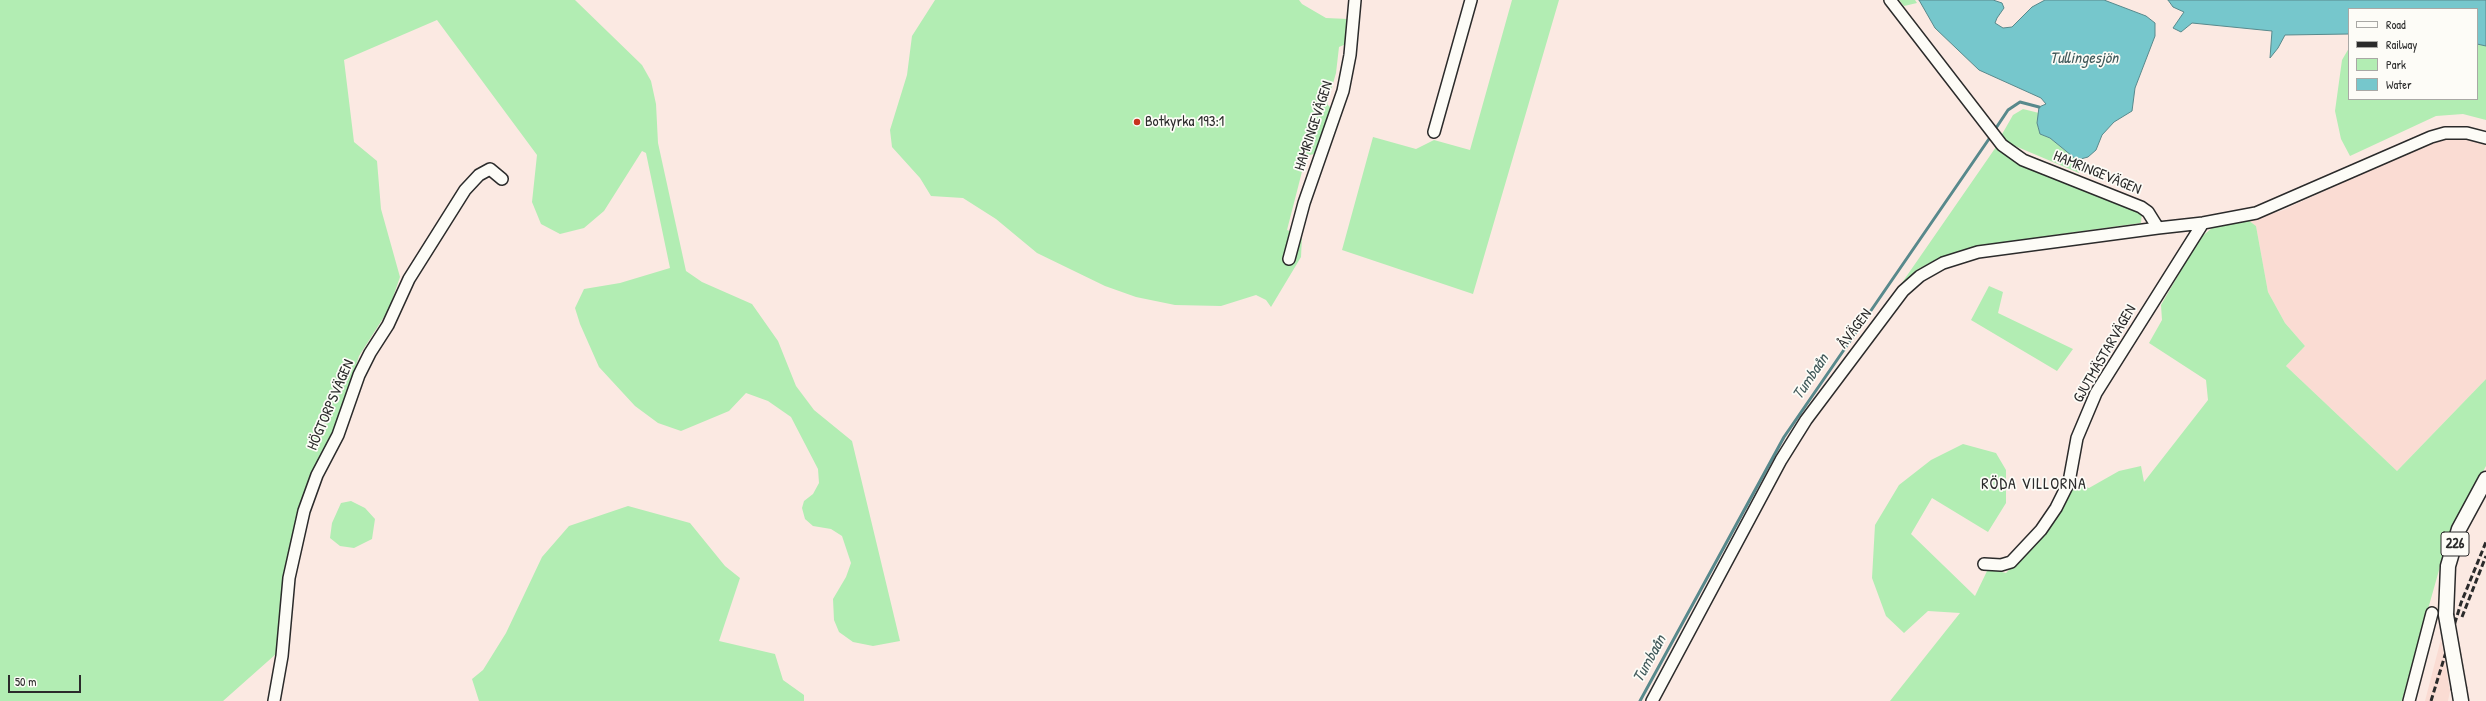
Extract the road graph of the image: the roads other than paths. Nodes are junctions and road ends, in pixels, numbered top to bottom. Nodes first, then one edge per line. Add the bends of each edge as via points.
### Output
1 (1355, 0) edge
2 (1471, 0) edge
3 (1890, 0) edge
4 (1434, 132) dead end
5 (2486, 138) edge
6 (502, 179) dead end
7 (2203, 223) junction
8 (2158, 228) junction
9 (1289, 259) dead end
10 (2486, 479) edge
11 (1984, 564) dead end
12 (2432, 613) dead end
13 (2460, 695) edge
14 (274, 701) edge
15 (1652, 701) edge
16 (2409, 701) edge

1 - 9 street, HAMRINGEVÄGEN via 1350,55 1343,91 1304,203
2 - 4 street
3 - 8 street, HAMRINGEVÄGEN via 2002,145 2023,160 2141,207 2148,212
5 - 7 street via 2467,133 2444,133 2256,213
6 - 14 street, HÖGTORPSVÄGEN via 490,169 479,175 465,190 409,279 399,303 359,375 338,435 317,475 304,511 289,578 282,656
7 - 8 street
7 - 11 street, GJUTMÄSTARVÄGEN via 2096,393 2077,438 2069,482 2056,508 2041,530 2011,562 2001,565
8 - 15 street, ÅVÄGEN via 1978,252 1943,263 1920,276 1903,291 1806,420 1781,460
10 - 13 main road, 226, bridge via 2457,536 2448,566 2446,615
12 - 16 street

